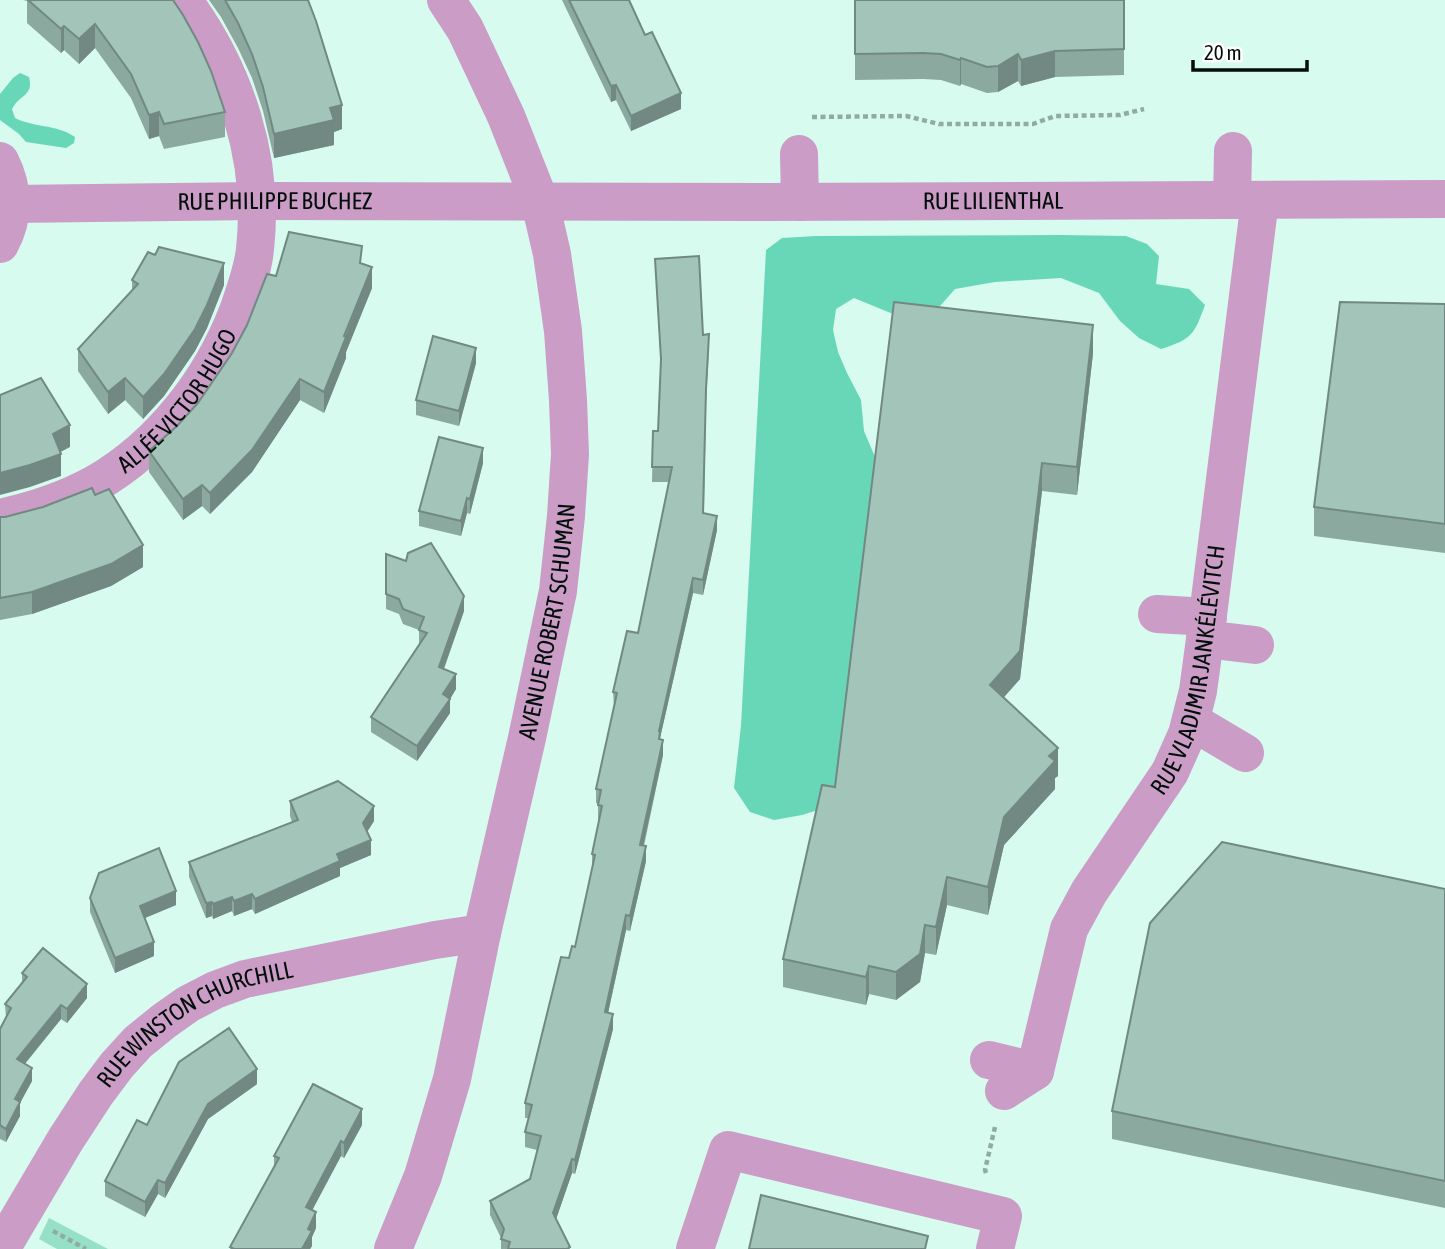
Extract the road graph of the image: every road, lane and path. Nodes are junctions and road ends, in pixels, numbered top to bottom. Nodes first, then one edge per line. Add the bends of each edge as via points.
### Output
1 (183, 0) edge
2 (446, 0) edge
3 (1144, 110) dead end
4 (801, 136) joint
5 (1233, 151) dead end
6 (0, 161) edge
7 (1445, 199) edge
8 (1246, 200) junction
9 (257, 201) junction
10 (541, 202) junction
11 (800, 202) junction
12 (11, 204) junction
13 (0, 244) edge
14 (0, 519) edge
15 (1157, 614) dead end
16 (1206, 628) junction
17 (1255, 645) dead end
18 (1191, 721) junction
19 (1245, 753) dead end
20 (482, 933) junction
21 (996, 1076) joint
22 (999, 1232) edge
23 (1, 1249) edge
24 (393, 1249) edge
25 (695, 1249) edge

1 - 9 street, ALLÉE VICTOR HUGO via 210,41 234,92 252,157
2 - 10 street, AVENUE ROBERT SCHUMAN via 466,29
3 - 4 path via 1055,116 1033,124 939,124 906,116
4 - 11 street
5 - 8 street, RUE VLADIMIR JANKÉLÉVITCH
6 - 12 street via 9,181
7 - 8 street, RUE LILIENTHAL
8 - 11 street, RUE LILIENTHAL
8 - 16 street, RUE VLADIMIR JANKÉLÉVITCH
9 - 10 street, RUE PHILIPPE BUCHEZ
9 - 12 street, RUE PHILIPPE BUCHEZ
9 - 14 street, ALLÉE VICTOR HUGO via 256,248 244,294 218,354 181,408 152,440 94,484
10 - 11 street, RUE LILIENTHAL
10 - 20 street, AVENUE ROBERT SCHUMAN via 563,331 570,454 566,516 558,591
12 - 13 street via 10,222
15 - 16 street
16 - 17 street
16 - 18 street, RUE VLADIMIR JANKÉLÉVITCH
18 - 19 street
18 - 21 street, RUE VLADIMIR JANKÉLÉVITCH via 1170,772 1069,929 1035,1071
20 - 23 street, RUE WINSTON CHURCHILL via 245,979 188,1004 138,1042 117,1065 66,1139
20 - 24 street, AVENUE ROBERT SCHUMAN via 448,1092 423,1176
21 - 22 path via 985,1170
22 - 25 street via 727,1150

